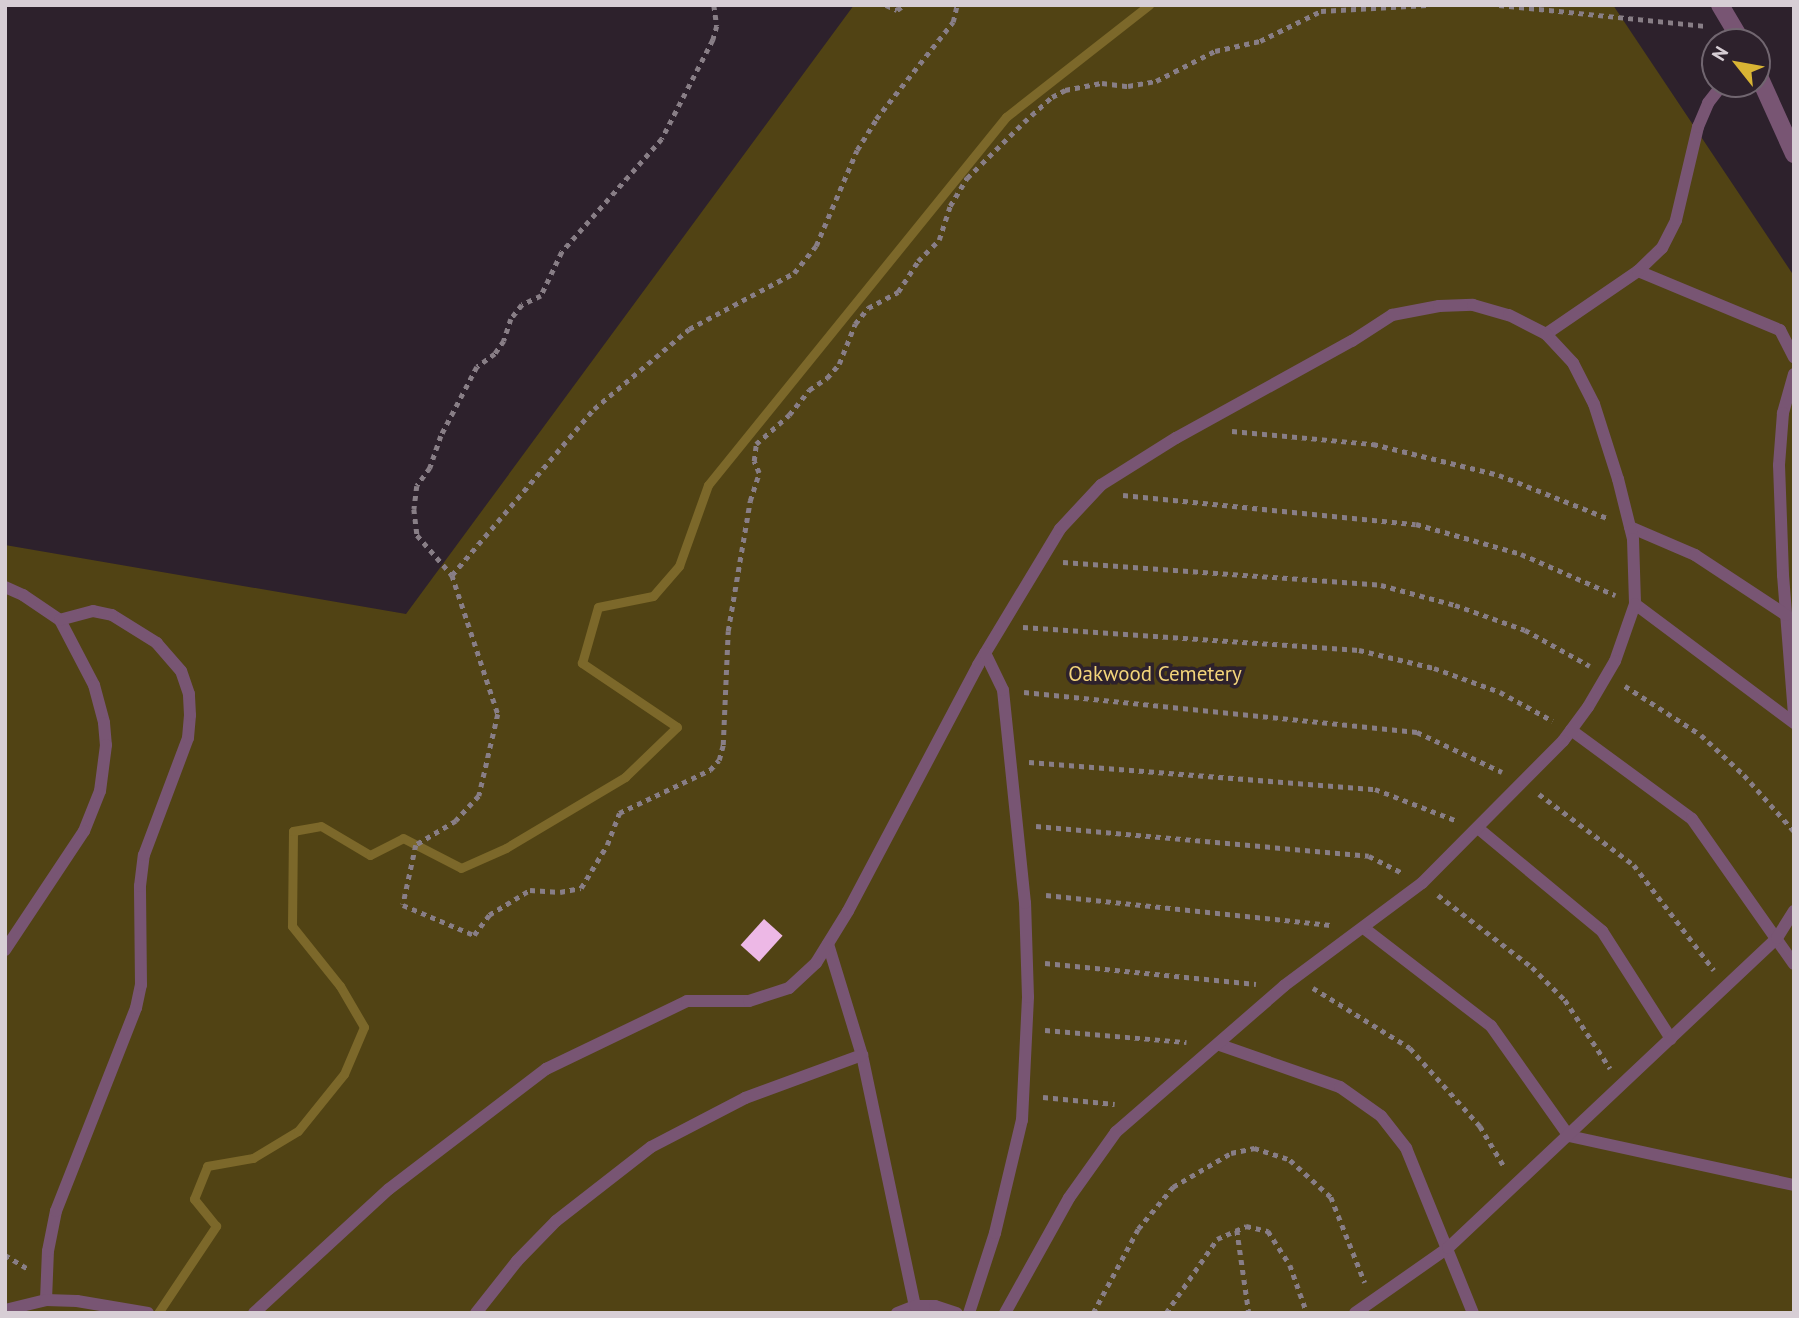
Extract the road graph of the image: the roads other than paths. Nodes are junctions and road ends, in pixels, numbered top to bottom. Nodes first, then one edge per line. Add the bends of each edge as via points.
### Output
1 (1720, 5) edge
2 (1734, 28) edge
3 (1711, 98) edge
4 (1769, 98) edge
5 (1794, 154) edge
6 (1638, 271) junction
7 (1546, 334) junction
8 (1794, 358) edge
9 (1794, 374) edge
10 (1630, 527) junction
11 (5, 587) edge
12 (1635, 604) junction
13 (1786, 615) junction
14 (60, 620) junction
15 (985, 653) junction
16 (1794, 716) edge
17 (1794, 723) edge
18 (1571, 730) junction
19 (1479, 829) junction
20 (1794, 911) edge
21 (1365, 929) junction
22 (1777, 938) junction
23 (828, 944) junction
24 (5, 950) edge
25 (1794, 964) edge
26 (1671, 1039) junction
27 (1220, 1045) junction
28 (862, 1055) junction
29 (1569, 1136) junction
30 (1794, 1185) edge
31 (1448, 1248) junction
32 (46, 1300) junction
33 (915, 1306) junction
34 (5, 1310) edge
35 (148, 1313) edge
36 (254, 1313) edge
37 (476, 1313) edge
38 (897, 1313) edge
39 (957, 1313) edge
40 (969, 1313) edge
41 (1005, 1313) edge
42 (1355, 1313) edge
43 (1473, 1313) edge

1 - 2 street
3 - 6 lane via 1698,127 1676,220 1662,248
4 - 5 street
6 - 7 lane
6 - 8 lane via 1780,330
7 - 10 lane via 1573,363 1594,404
7 - 15 lane via 1509,315 1473,305 1392,315 1195,427 1094,492 1060,529
9 - 13 lane via 1783,413 1779,465
10 - 12 lane
10 - 13 lane via 1695,555
11 - 14 lane
12 - 17 lane
12 - 18 lane via 1615,661
13 - 16 lane
14 - 24 lane via 82,658 100,704 105,734 100,791 84,831
14 - 32 lane via 93,611 112,615 157,643 181,671 190,715 188,738 144,855 141,985 136,1008 56,1211
15 - 23 lane
15 - 40 lane via 1003,690 1011,760 1024,892 1027,1028 1023,1120
18 - 19 lane
18 - 22 lane via 1692,818
19 - 21 lane
19 - 26 lane via 1602,931
20 - 22 lane
21 - 27 lane via 1284,986
21 - 29 lane via 1491,1026
22 - 25 lane
22 - 26 lane
23 - 28 lane
23 - 36 lane via 789,988 749,1001 687,1000 546,1069 389,1189
26 - 29 lane
27 - 31 lane via 1340,1087 1381,1116 1406,1148
27 - 41 lane via 1116,1132 1069,1198
28 - 33 lane
28 - 37 lane via 745,1098 651,1147 556,1221
29 - 30 lane
29 - 31 lane
31 - 42 lane
31 - 43 lane
32 - 34 lane
32 - 35 lane
33 - 38 lane
33 - 39 lane

